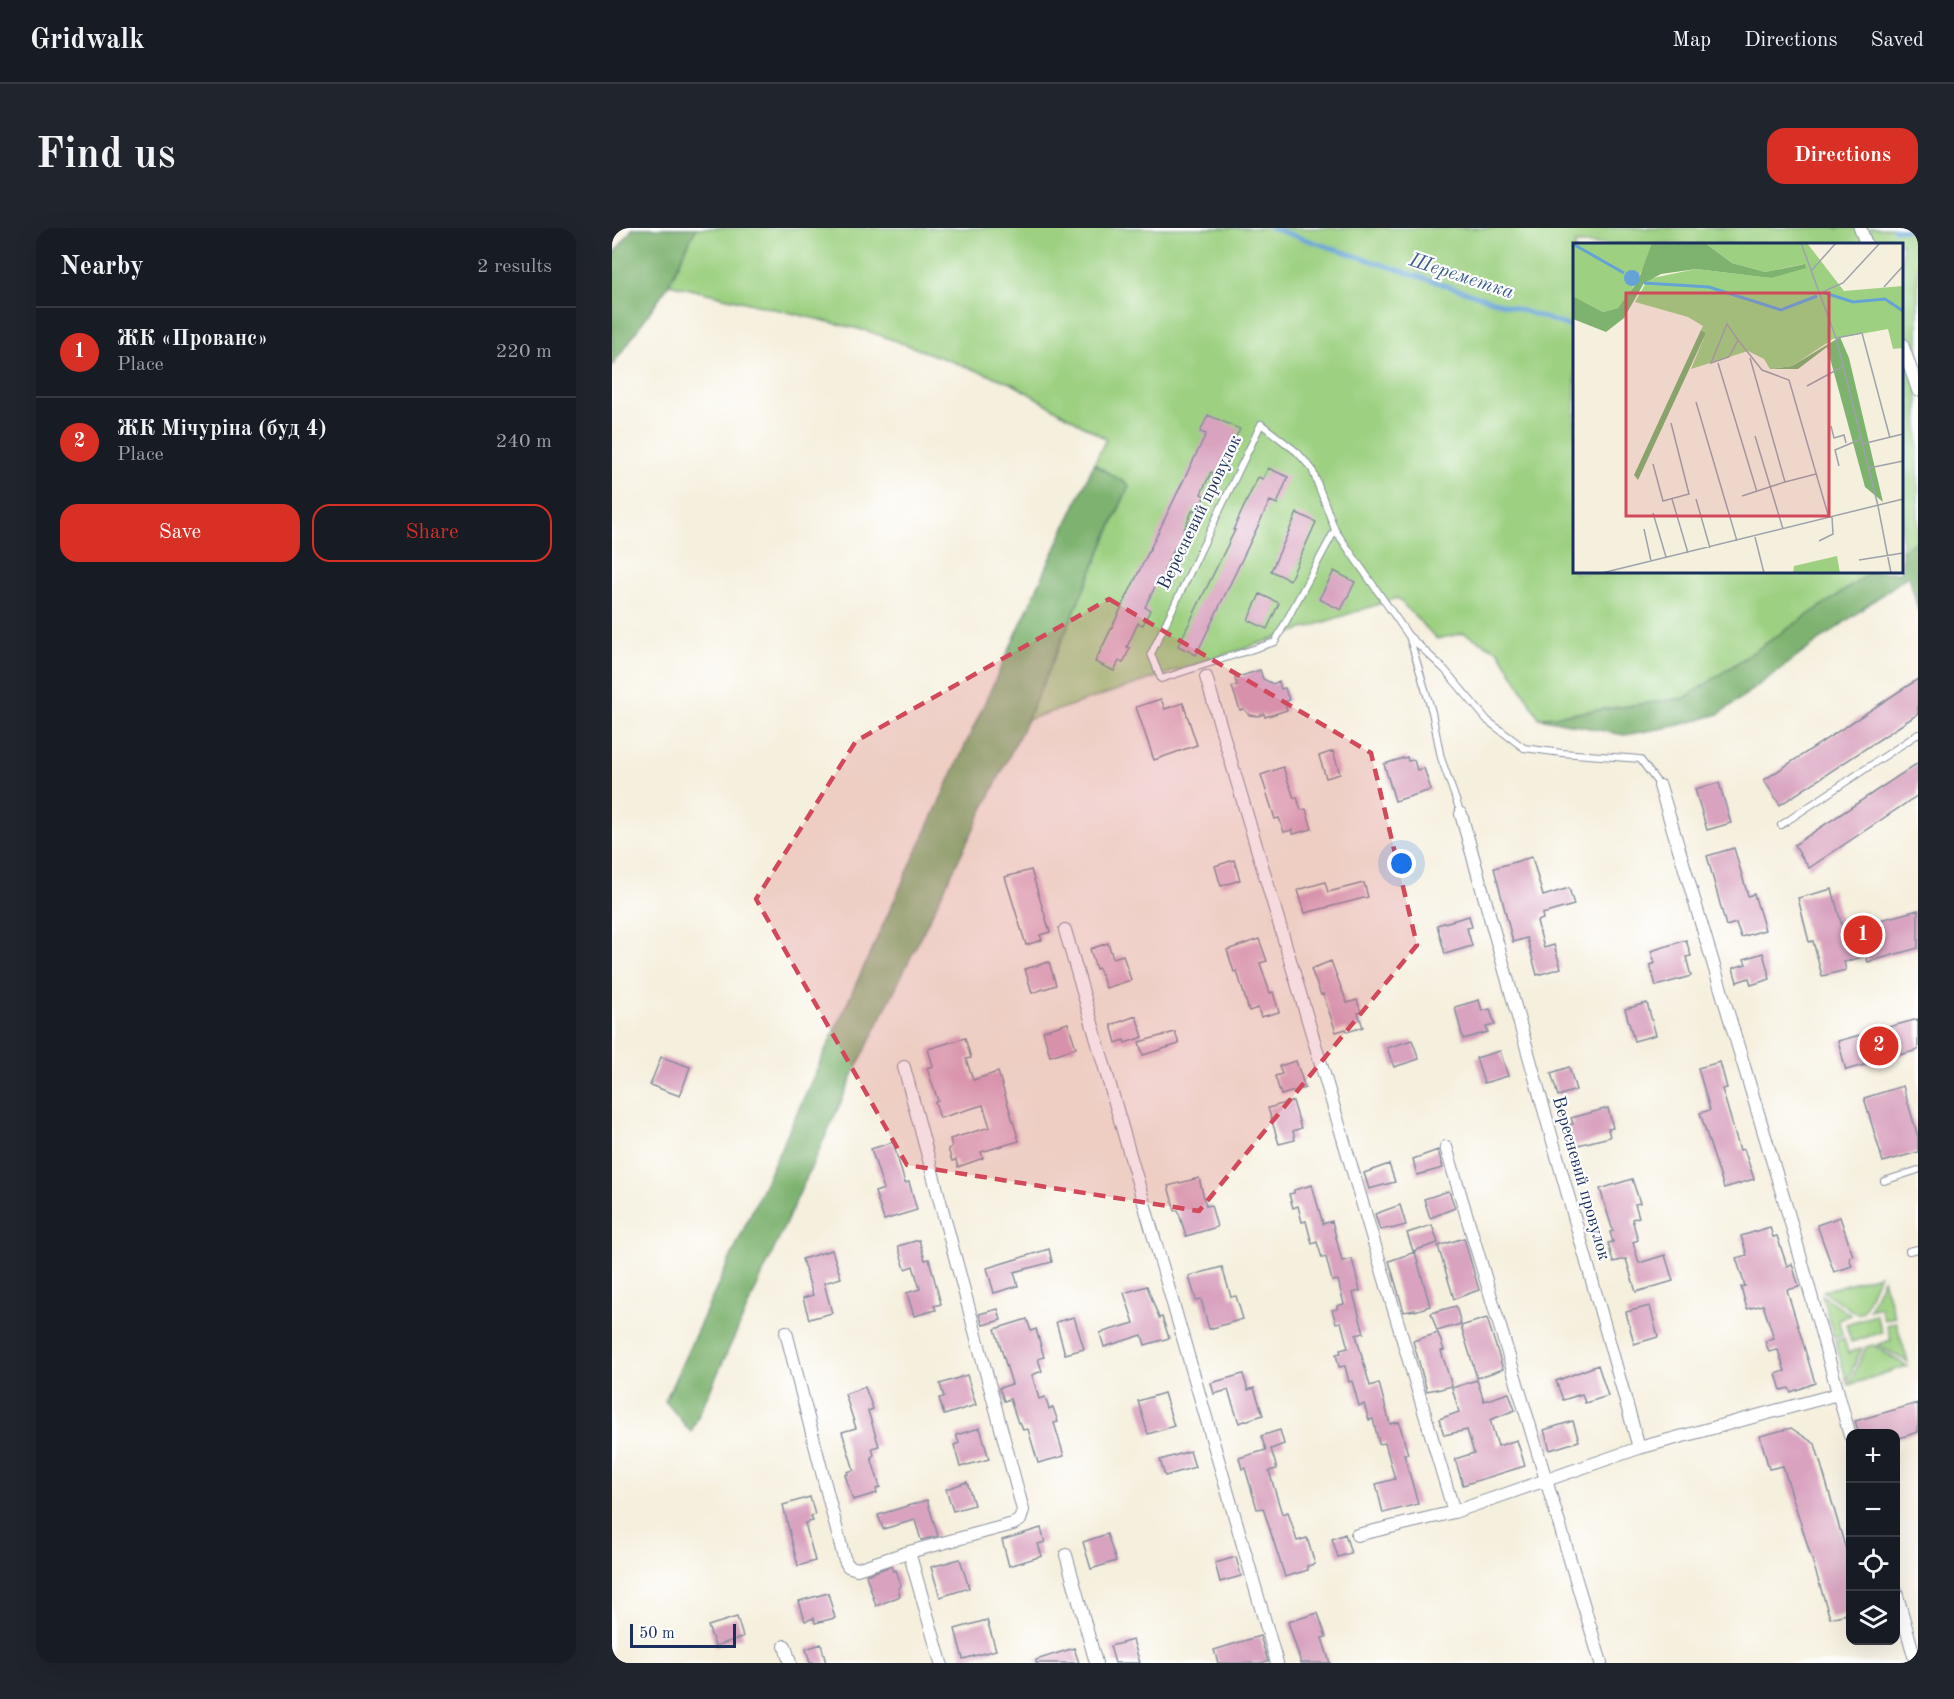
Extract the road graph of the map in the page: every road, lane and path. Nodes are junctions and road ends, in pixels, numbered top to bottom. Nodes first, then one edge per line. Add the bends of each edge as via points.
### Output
1 (1861, 228) edge
2 (1866, 243) edge
3 (1903, 347) edge
4 (1918, 390) edge
5 (1335, 530) junction
6 (1408, 635) junction
7 (1206, 677) dead end
8 (1918, 734) edge
9 (1660, 786) joint
10 (1461, 814) joint
11 (1781, 825) dead end
12 (1065, 930) dead end
13 (904, 1067) dead end
14 (1446, 1147) dead end
15 (1918, 1170) edge
16 (1884, 1181) dead end
17 (1918, 1249) edge
18 (1909, 1251) dead end
19 (786, 1332) dead end
20 (1839, 1394) junction
21 (1849, 1429) edge
22 (1639, 1448) junction
23 (1545, 1479) junction
24 (1454, 1512) junction
25 (1357, 1535) dead end
26 (909, 1552) junction
27 (1066, 1555) dead end
28 (1900, 1606) edge
29 (785, 1646) dead end
30 (790, 1663) edge
31 (941, 1663) edge
32 (1096, 1663) edge
33 (1277, 1663) edge
34 (1601, 1663) edge
35 (1916, 1663) edge

1 - 2 street
3 - 4 street
5 - 5 lane, Вересневий провулок via 1312,469 1298,452 1261,424 1151,654 1161,679 1275,642
5 - 6 lane
6 - 9 lane via 1445,670 1488,722 1524,748 1640,759
6 - 10 lane, Вересневий провулок via 1432,712 1441,758
7 - 24 street
8 - 11 lane
9 - 20 street
10 - 22 street, Вересневий провулок
12 - 33 street
13 - 26 street via 1023,1510 1020,1520 1013,1524
14 - 23 street
15 - 16 lane
17 - 18 lane
19 - 26 street via 848,1566 857,1569
20 - 21 street
20 - 22 street
22 - 23 street
23 - 24 street
23 - 34 street
24 - 25 street
26 - 31 street
27 - 32 street
28 - 35 street
29 - 30 street

